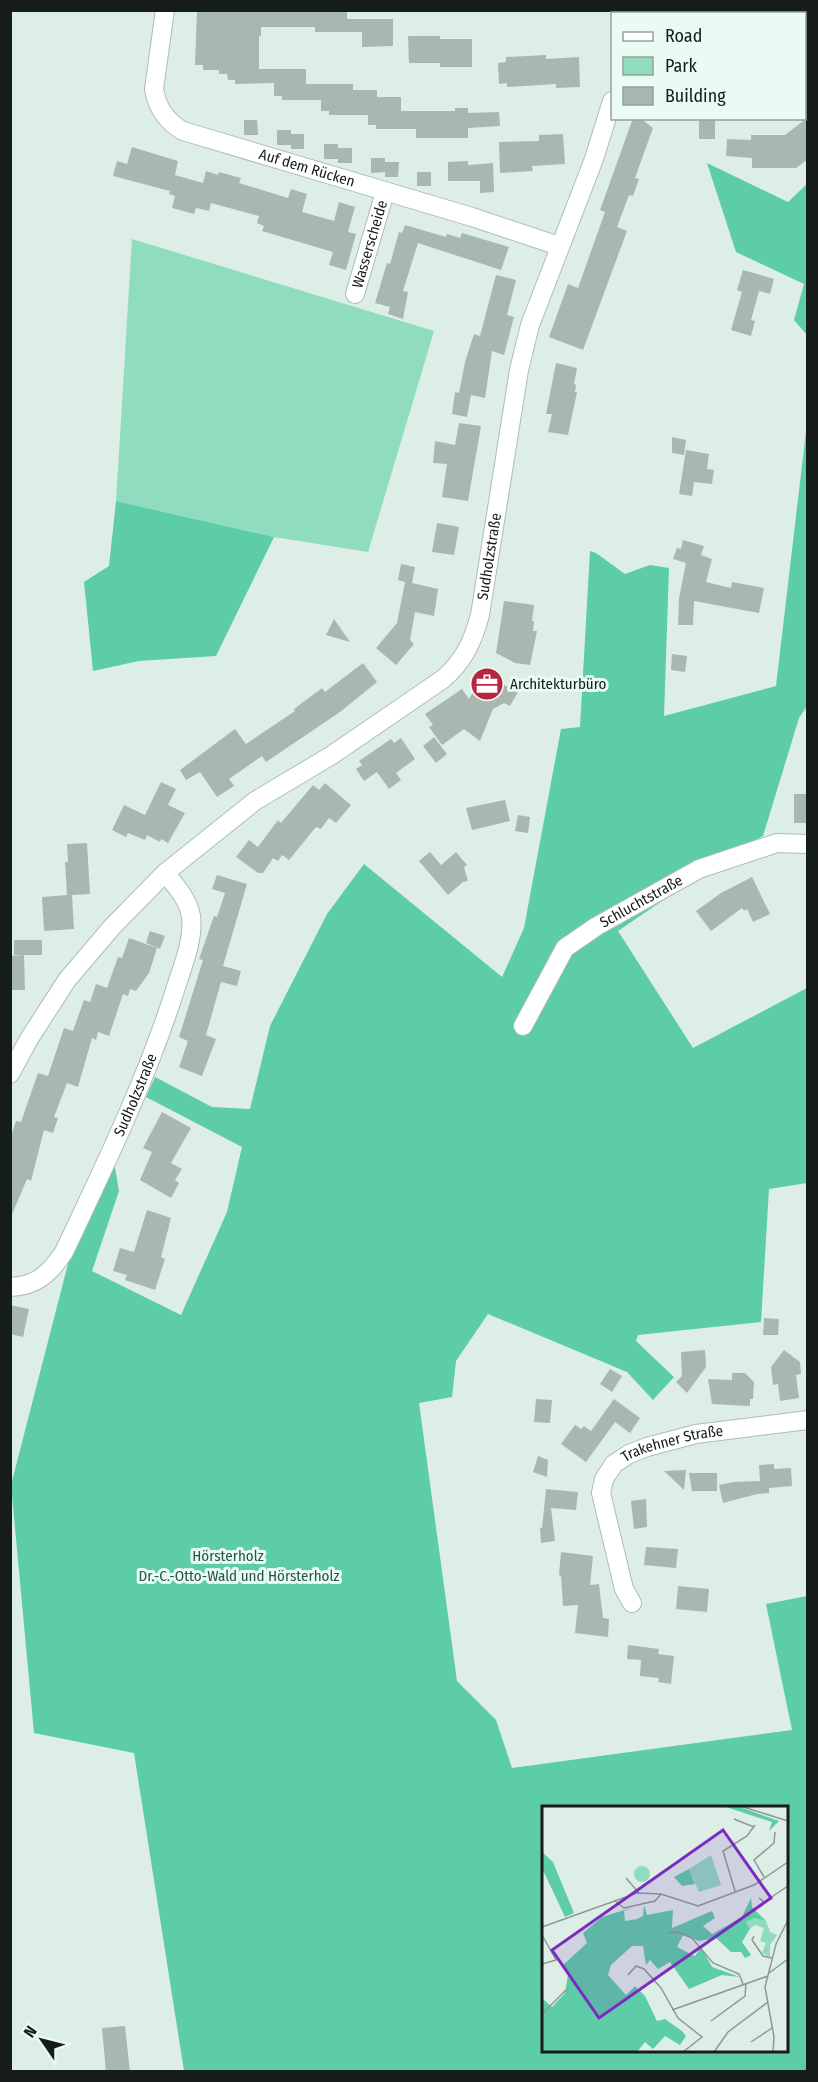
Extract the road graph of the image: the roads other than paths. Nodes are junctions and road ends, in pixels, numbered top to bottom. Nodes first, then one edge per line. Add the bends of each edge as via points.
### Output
1 (165, 10) edge
2 (611, 104) edge
3 (385, 192) junction
4 (559, 246) junction
5 (355, 294) dead end
6 (807, 844) edge
7 (165, 873) junction
8 (523, 1026) dead end
9 (10, 1074) edge
10 (10, 1287) edge
11 (807, 1420) edge
12 (632, 1603) dead end

1 - 3 street, Auf dem Rücken via 154,89 158,106 172,124 183,131
2 - 4 street, Sudholzstraße
3 - 4 street, Auf dem Rücken
3 - 5 street, Wasserscheide
4 - 7 street, Sudholzstraße via 530,325 519,369 480,615 466,654 443,679 332,755 255,801
6 - 8 street, Schluchtstraße via 777,843 699,869 597,926 565,948
7 - 9 street, Sudholzstraße via 67,980
7 - 10 street, Sudholzstraße via 191,916 190,936 157,1043 126,1121 64,1252 40,1280
11 - 12 street, Trakehner Straße via 681,1437 628,1454 614,1464 601,1493 624,1589

